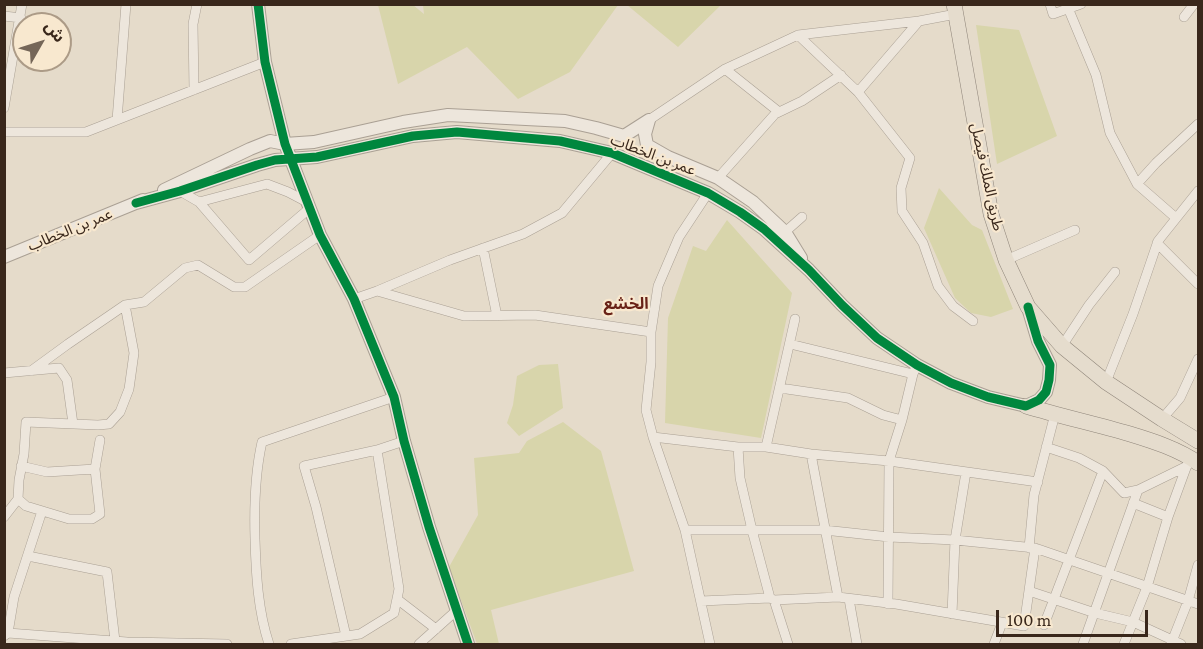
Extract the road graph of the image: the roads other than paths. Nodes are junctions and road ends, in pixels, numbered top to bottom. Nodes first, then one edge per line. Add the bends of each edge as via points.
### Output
1 (126, 4) edge
2 (197, 4) edge
3 (258, 4) edge
4 (1050, 4) edge
5 (1081, 4) edge
6 (1194, 4) edge
7 (1068, 8) junction
8 (955, 9) edge
9 (1184, 17) dead end
10 (919, 21) junction
11 (798, 35) junction
12 (264, 62) junction
13 (12, 66) edge
14 (725, 69) junction
15 (841, 75) junction
16 (194, 90) junction
17 (858, 92) junction
18 (4, 108) edge
19 (779, 112) junction
20 (117, 120) junction
21 (649, 120) junction
22 (1198, 124) edge
23 (4, 132) edge
24 (1195, 135) edge
25 (285, 144) junction
26 (612, 153) junction
27 (291, 160) junction
28 (718, 178) junction
29 (1137, 184) junction
30 (180, 191) junction
31 (1198, 191) edge
32 (708, 193) junction
33 (199, 202) junction
34 (136, 203) junction
35 (1194, 203) edge
36 (308, 205) junction
37 (802, 217) dead end
38 (1176, 218) junction
39 (1075, 230) dead end
40 (785, 232) junction
41 (320, 235) junction
42 (1157, 243) junction
43 (483, 248) junction
44 (4, 257) edge
45 (1006, 260) junction
46 (809, 270) junction
47 (1114, 272) dead end
48 (1198, 284) edge
49 (377, 291) junction
50 (354, 299) junction
51 (125, 305) junction
52 (1028, 307) junction
53 (497, 316) junction
54 (795, 319) dead end
55 (973, 321) dead end
56 (651, 332) junction
57 (790, 344) junction
58 (1062, 346) junction
59 (1198, 359) edge
60 (915, 369) junction
61 (31, 371) junction
62 (4, 373) edge
63 (1106, 382) junction
64 (780, 388) junction
65 (394, 397) junction
66 (1026, 406) junction
67 (1055, 414) junction
68 (1162, 419) junction
69 (902, 420) junction
70 (73, 424) junction
71 (653, 437) junction
72 (1197, 437) edge
73 (100, 440) dead end
74 (404, 441) junction
75 (738, 447) junction
76 (766, 447) junction
77 (1046, 447) junction
78 (377, 450) junction
79 (811, 454) junction
80 (889, 461) junction
81 (1192, 462) edge
82 (21, 466) junction
83 (95, 469) junction
84 (1103, 471) junction
85 (966, 472) junction
86 (1038, 482) junction
87 (1138, 490) junction
88 (18, 499) junction
89 (1133, 503) junction
90 (42, 510) junction
91 (4, 517) edge
92 (1168, 517) junction
93 (685, 530) junction
94 (752, 530) junction
95 (824, 530) junction
96 (889, 537) junction
97 (955, 540) junction
98 (1032, 548) junction
99 (28, 556) junction
100 (1069, 560) junction
101 (1198, 565) edge
102 (1108, 574) junction
103 (1148, 587) junction
104 (1029, 591) junction
105 (838, 597) junction
106 (397, 599) junction
107 (772, 599) junction
108 (849, 599) junction
109 (1054, 599) junction
110 (701, 601) junction
111 (1188, 601) junction
112 (888, 604) junction
113 (1198, 604) edge
114 (457, 610) junction
115 (1095, 613) junction
116 (952, 614) junction
117 (1002, 622) junction
118 (1133, 622) junction
119 (1044, 625) dead end
120 (436, 629) junction
121 (6, 634) edge
122 (341, 639) edge
123 (115, 641) junction
124 (126, 643) edge
125 (708, 643) edge
126 (1175, 643) edge
127 (161, 644) edge
128 (215, 644) edge
129 (227, 645) edge
130 (269, 645) edge
131 (291, 645) edge
132 (419, 645) edge
133 (468, 645) edge
134 (788, 645) edge
135 (857, 645) edge
136 (994, 645) edge
137 (1083, 645) edge
138 (1124, 645) edge

1 - 20 street
2 - 16 street via 193,24
3 - 12 street
4 - 7 street via 1053,14
5 - 7 street
6 - 9 street
7 - 29 street via 1095,75 1110,133
8 - 10 street
8 - 45 main road, طريق الملك فيصل via 992,214
10 - 11 street
10 - 17 street
11 - 14 street
11 - 15 street
12 - 16 street
12 - 25 street
13 - 18 street
14 - 19 street
14 - 21 street
15 - 17 street
15 - 19 street
16 - 20 street
17 - 55 street via 910,158 901,188 902,211 923,243 938,286 953,306
19 - 28 street
20 - 23 street via 86,132
21 - 25 street, عمر بن الخطاب via 624,136 565,121 448,115 314,142
21 - 28 street, عمر بن الخطاب via 647,145
22 - 24 street
24 - 29 street via 1156,163
25 - 27 street
25 - 34 street, عمر بن الخطاب via 270,141
26 - 27 street, عمر بن الخطاب via 560,141 457,132 413,136
26 - 32 street, عمر بن الخطاب
26 - 43 street via 562,213 523,234
27 - 30 street, عمر بن الخطاب via 257,165
27 - 36 street
28 - 40 street, عمر بن الخطاب via 753,202
29 - 38 street
30 - 33 street
30 - 34 street, عمر بن الخطاب
31 - 35 street
32 - 46 street, عمر بن الخطاب via 764,229
32 - 56 street via 679,237 658,286
33 - 36 street via 267,184
33 - 36 street via 249,260
34 - 44 street, عمر بن الخطاب
35 - 38 street
36 - 41 street
37 - 40 street
38 - 42 street
39 - 45 street
40 - 46 street, عمر بن الخطاب
41 - 50 street
41 - 51 street via 245,286 234,287 198,266 184,267 144,302
42 - 48 street
42 - 63 street
43 - 49 street
43 - 53 street
45 - 52 main road, طريق الملك فيصل
46 - 60 street, عمر بن الخطاب via 842,305
47 - 58 street
49 - 50 street
49 - 53 street via 464,316
50 - 65 street
51 - 61 street
51 - 70 street via 134,353 129,389 120,412 109,424
52 - 58 main road, طريق الملك فيصل
52 - 66 street via 1050,365 1046,392
53 - 56 street via 535,315
54 - 57 street
56 - 71 street via 646,410
57 - 60 street
57 - 64 street
58 - 63 main road, طريق الملك فيصل
59 - 68 street via 1180,398
60 - 66 street, عمر بن الخطاب via 988,397
60 - 69 street
61 - 62 street
61 - 70 street via 59,368 67,380
63 - 68 main road, طريق الملك فيصل
64 - 69 street via 848,398
64 - 76 street
65 - 74 street
65 - 130 street via 262,442 255,512 256,574
66 - 67 main road
67 - 77 street
67 - 81 main road via 1154,441
68 - 72 main road, طريق الملك فيصل
69 - 80 street
70 - 82 street via 26,422
71 - 75 street
71 - 93 street
73 - 83 street
74 - 78 street
74 - 114 street
75 - 76 street
75 - 94 street via 740,478
76 - 79 street
77 - 84 street
77 - 86 street
78 - 106 street via 399,590
78 - 122 street via 304,466 316,507
79 - 80 street
79 - 95 street
80 - 85 street
80 - 96 street
81 - 87 street
81 - 92 street
82 - 83 street via 47,472
82 - 88 street
83 - 90 street via 100,513 92,519 69,519
84 - 87 street via 1124,493
84 - 100 street
85 - 86 street
85 - 97 street
86 - 98 street
87 - 89 street
88 - 90 street
88 - 91 street
89 - 92 street
89 - 102 street
90 - 99 street
92 - 103 street
93 - 94 street
93 - 110 street
94 - 95 street
94 - 107 street
95 - 96 street
95 - 105 street
96 - 97 street
96 - 112 street
97 - 98 street
97 - 116 street
98 - 100 street
98 - 104 street
99 - 121 street
99 - 123 street via 107,572
100 - 102 street
100 - 109 street
101 - 111 street
102 - 103 street
102 - 115 street
103 - 111 street
103 - 118 street
104 - 109 street
104 - 117 street via 1024,626
105 - 107 street
105 - 108 street
106 - 120 street
106 - 122 street via 394,613 360,634
107 - 110 street
107 - 134 street
108 - 112 street
108 - 135 street
109 - 115 street
109 - 119 street
110 - 125 street
111 - 113 street
111 - 126 street
112 - 116 street
114 - 120 street
114 - 133 street
115 - 118 street
115 - 137 street
116 - 117 street
117 - 136 street
118 - 126 street
118 - 138 street
120 - 132 street
121 - 123 street
122 - 131 street
123 - 124 street
124 - 127 street
127 - 128 street
128 - 129 street

